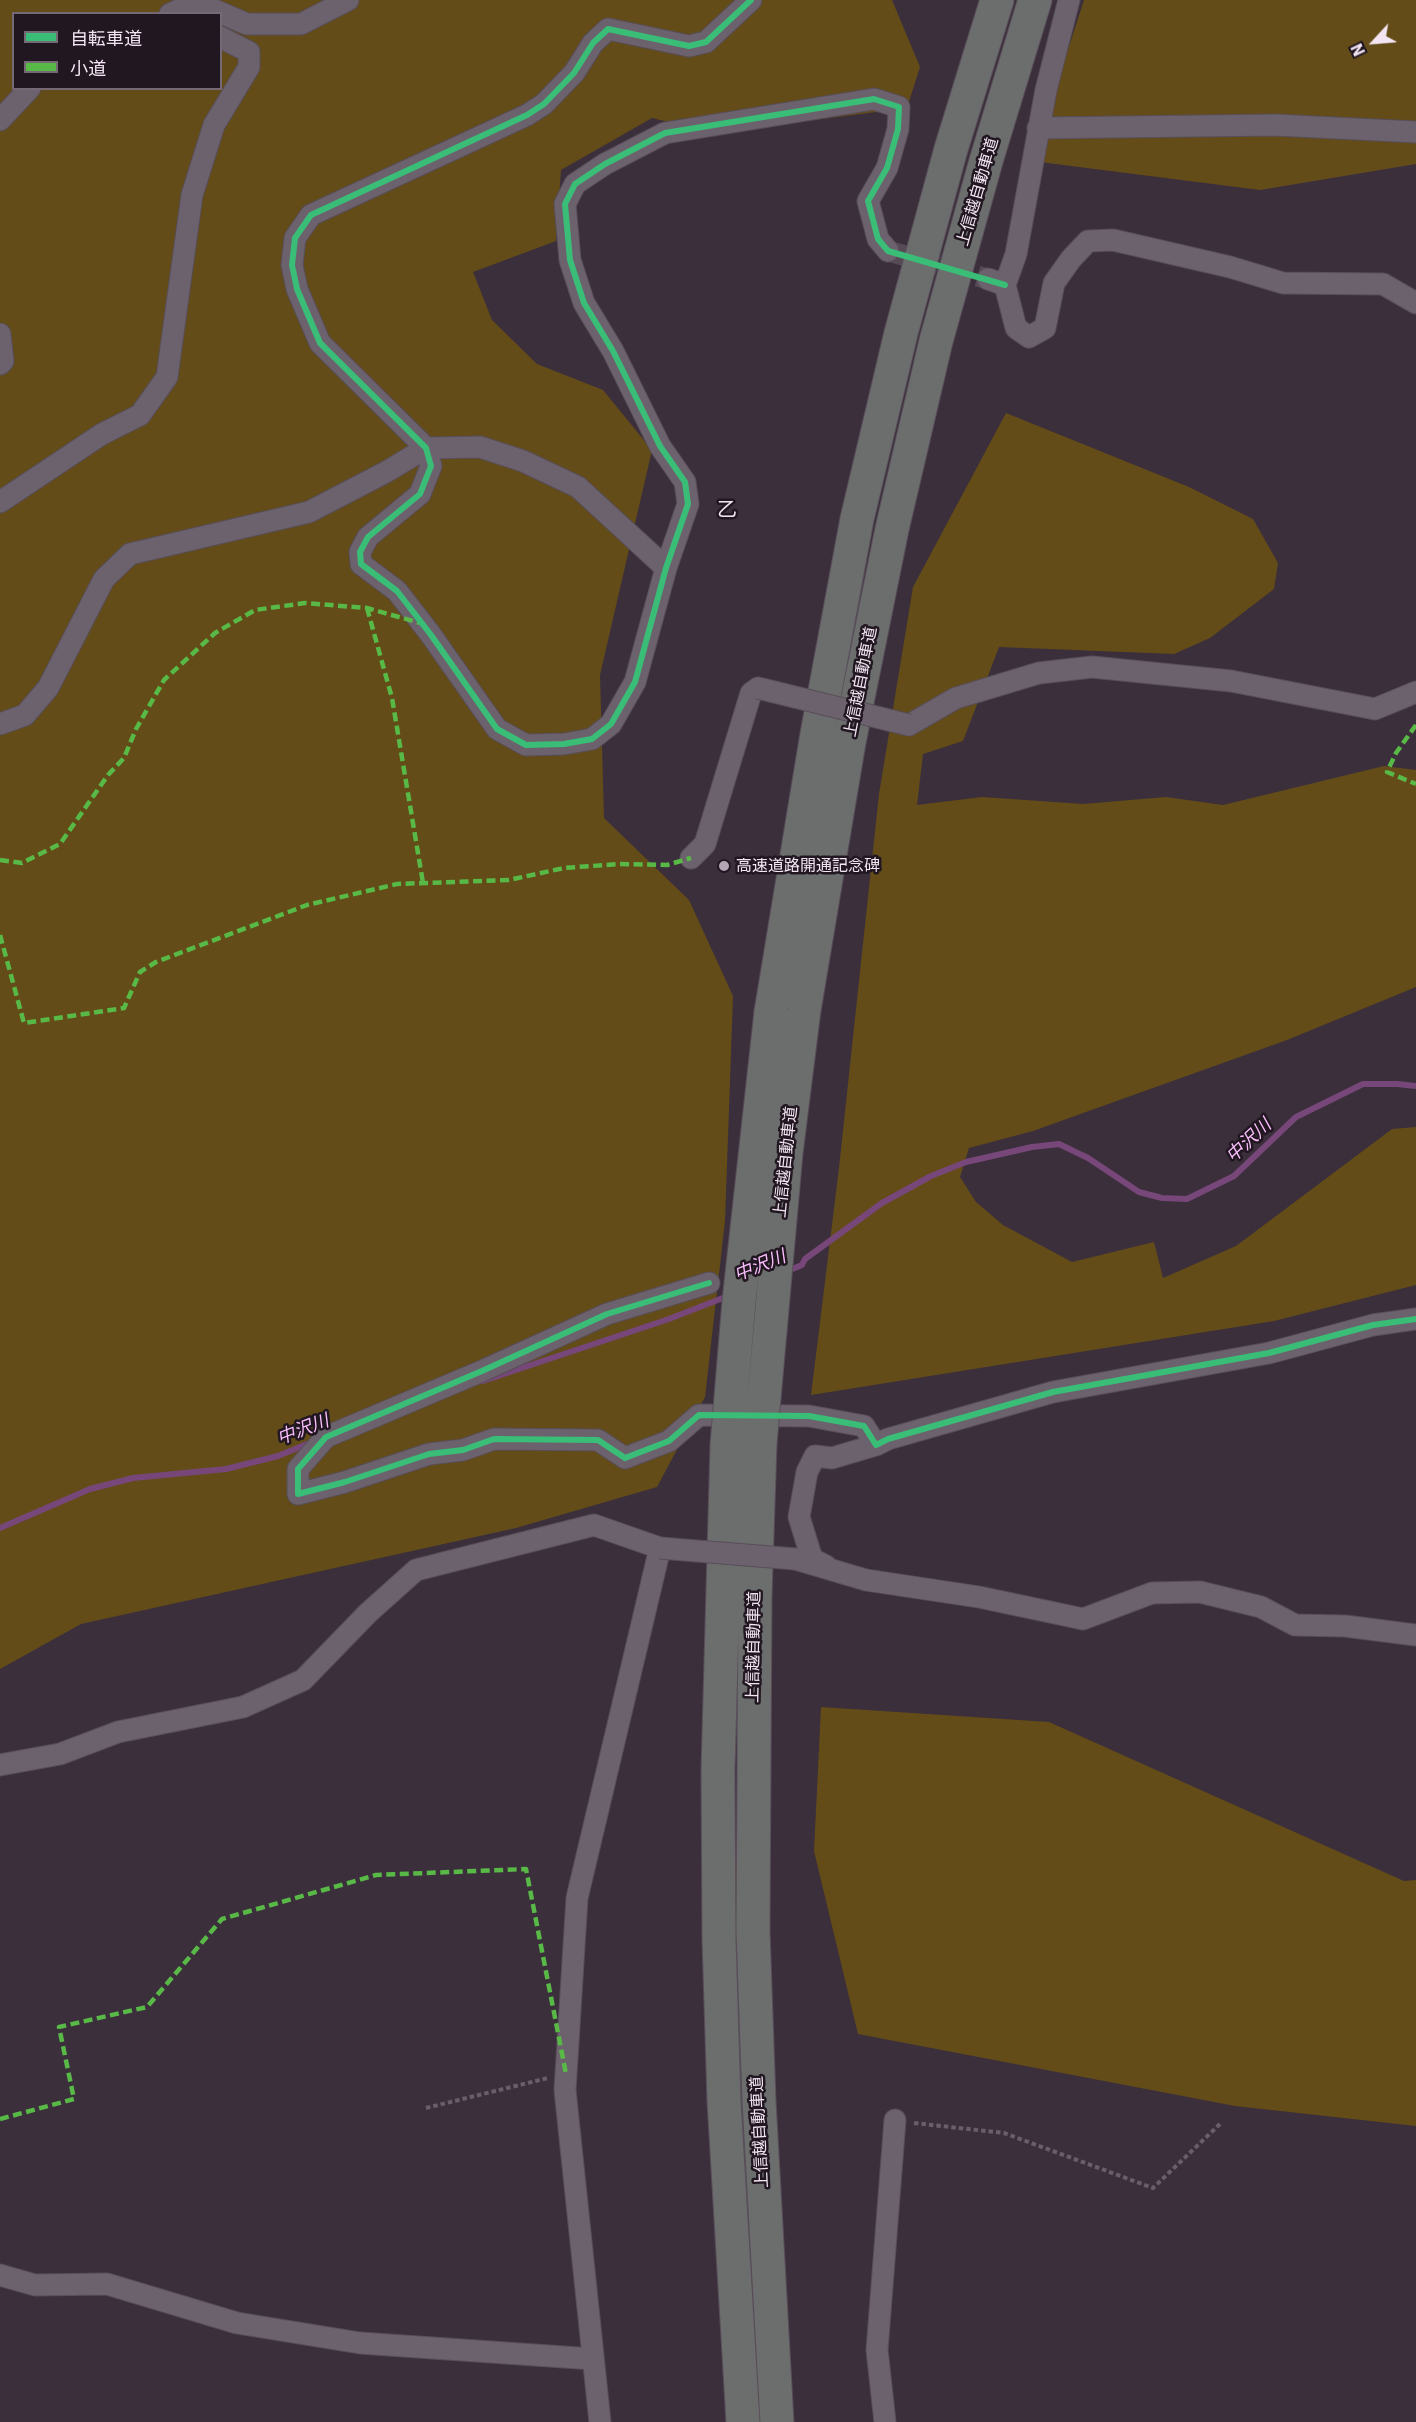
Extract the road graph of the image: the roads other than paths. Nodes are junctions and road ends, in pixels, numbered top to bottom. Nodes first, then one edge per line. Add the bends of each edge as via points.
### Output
1 (348, 0) edge
2 (751, 0) edge
3 (997, 0) edge
4 (1035, 0) edge
5 (1069, 0) edge
6 (185, 8) edge
7 (200, 12) edge
8 (222, 18) edge
9 (222, 38) edge
10 (28, 90) edge
11 (0, 120) edge
12 (1038, 128) junction
13 (1416, 132) edge
14 (888, 251) dead end
15 (1416, 303) edge
16 (0, 334) edge
17 (0, 364) edge
18 (426, 448) junction
19 (0, 502) edge
20 (666, 568) junction
21 (1416, 692) edge
22 (0, 723) edge
23 (691, 858) dead end
24 (709, 1283) dead end
25 (1416, 1319) edge
26 (876, 1445) junction
27 (660, 1548) junction
28 (866, 1580) junction
29 (1416, 1635) edge
30 (0, 1765) edge
31 (895, 2120) road end
32 (0, 2275) edge
33 (593, 2359) junction
34 (600, 2422) edge
35 (743, 2422) edge
36 (777, 2422) edge
37 (885, 2422) edge

1 - 8 street via 301,24 247,24
2 - 18 street via 706,42 689,46 608,29 592,43 574,73 544,104 311,215 294,237 292,265 297,289 320,343
3 - 35 highway, 上信越自動車道, bridge via 947,160 857,519 771,1012 742,1266 727,1445 719,1736 719,1939 724,2101
4 - 36 highway, 上信越自動車道, bridge via 936,341 892,529 849,742 804,1011 785,1164 760,1443 755,1597 753,1931 760,2136
5 - 12 street
6 - 7 street
9 - 19 street via 249,52 249,67 214,125 192,195 166,377 140,415 102,434
10 - 11 street
12 - 13 street via 1276,125
12 - 15 street via 1016,254 996,282 1016,328 1029,337 1045,328 1054,283 1088,241 1113,240 1283,283 1383,284
14 - 20 street via 878,239 868,201 887,168 898,129 899,107 874,99 665,132 576,184 565,204 570,260 584,303 613,351 660,446 685,482 688,504
16 - 17 street
18 - 20 street via 480,447 523,461 578,487
18 - 20 street via 430,466 420,494 368,537 360,552 362,564 397,591 497,729 526,745 592,739 611,724 635,682
18 - 22 street via 309,512 130,554 104,579 48,688 25,715
21 - 23 street, bridge via 1375,709 1231,681 1092,667 1039,673 956,698 909,725 758,688 751,693 705,844
24 - 26 street via 607,1314 326,1437 298,1469 298,1494 429,1454 463,1450 494,1439 598,1440 625,1458 669,1441 699,1415 809,1416 864,1426
25 - 26 street via 1372,1325 1269,1353 1053,1392
26 - 28 street via 832,1458 815,1456 807,1472 800,1517 812,1559
27 - 28 street, bridge via 795,1559
27 - 30 street via 594,1525 417,1570 368,1613 303,1680 243,1707 118,1732 60,1754
27 - 33 street via 578,1898 565,2090
28 - 29 street via 979,1597 1083,1619 1152,1593 1200,1592 1261,1607 1295,1625 1345,1626
31 - 37 street via 877,2350
32 - 33 street via 34,2285 107,2284 237,2323 360,2343
33 - 34 street

